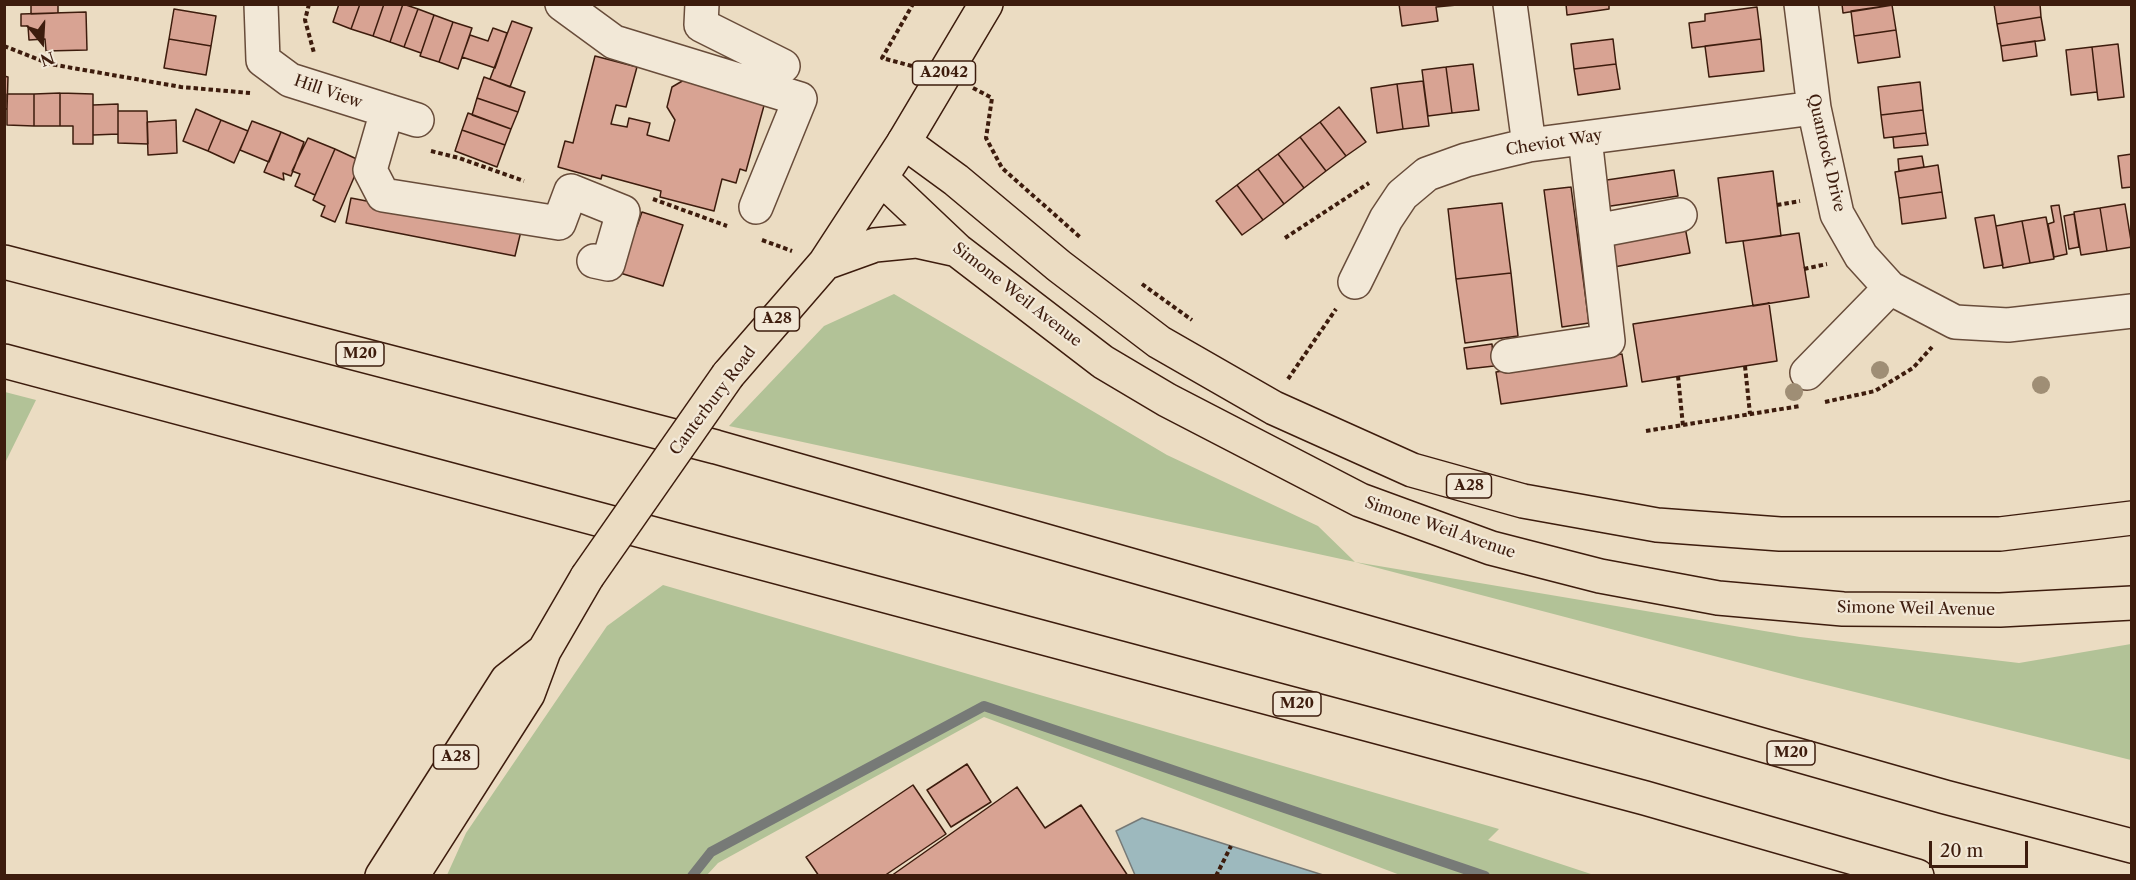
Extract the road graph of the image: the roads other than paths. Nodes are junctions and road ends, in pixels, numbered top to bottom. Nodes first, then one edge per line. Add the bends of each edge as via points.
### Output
1 (261, 4) edge
2 (562, 4) edge
3 (702, 4) edge
4 (986, 4) edge
5 (1510, 4) edge
6 (1801, 4) edge
7 (783, 66) dead end
8 (1814, 108) junction
9 (1585, 138) junction
10 (904, 142) junction
11 (1529, 145) junction
12 (881, 178) junction
13 (756, 207) dead end
14 (1680, 215) dead end
15 (1596, 231) junction
16 (957, 249) junction
17 (594, 261) dead end
18 (4, 262) edge
19 (825, 263) junction
20 (1355, 282) road end
21 (1890, 288) junction
22 (2132, 311) edge
23 (1508, 356) dead end
24 (4, 361) edge
25 (1807, 373) dead end
26 (2132, 518) edge
27 (2132, 603) edge
28 (544, 651) junction
29 (2132, 846) edge
30 (382, 876) edge
31 (412, 876) edge
32 (1917, 876) edge

1 - 17 street, Hill View via 263,60 290,80 402,116 370,170 383,195 559,223 572,191 623,212 608,264
2 - 13 street via 614,42 800,99
3 - 7 street via 701,26
4 - 10 main road, Canterbury Road / A2042
5 - 11 street
6 - 8 street, Quantock Drive
8 - 9 street, Cheviot Way
8 - 21 street, Quantock Drive via 1837,214 1861,256
9 - 11 street, Cheviot Way
9 - 15 street
10 - 12 main road, Canterbury Road / A28
10 - 26 main road, A28 via 1159,342 1275,408 1412,470 1523,501 1657,525 1780,534 2000,534
11 - 20 street, Cheviot Way via 1427,174 1402,195
12 - 16 main road, Simone Weil Avenue
12 - 19 main road, Canterbury Road / A28
14 - 15 street
15 - 23 street via 1608,341
16 - 19 main road via 916,241 875,245
16 - 27 main road, Simone Weil Avenue via 1103,362 1167,400 1360,500 1491,548 1600,576 1718,598 1843,609 2000,610
18 - 29 main road, M20 via 716,447 1922,790
19 - 28 main road, Canterbury Road / A28, bridge via 728,375 587,577
21 - 22 street, Quantock Drive via 1955,322 2008,325
21 - 25 street
24 - 32 main road, M20 via 1622,791
28 - 30 main road, Canterbury Road / A28 via 507,680
28 - 31 main road, Canterbury Road / A28 via 528,694

